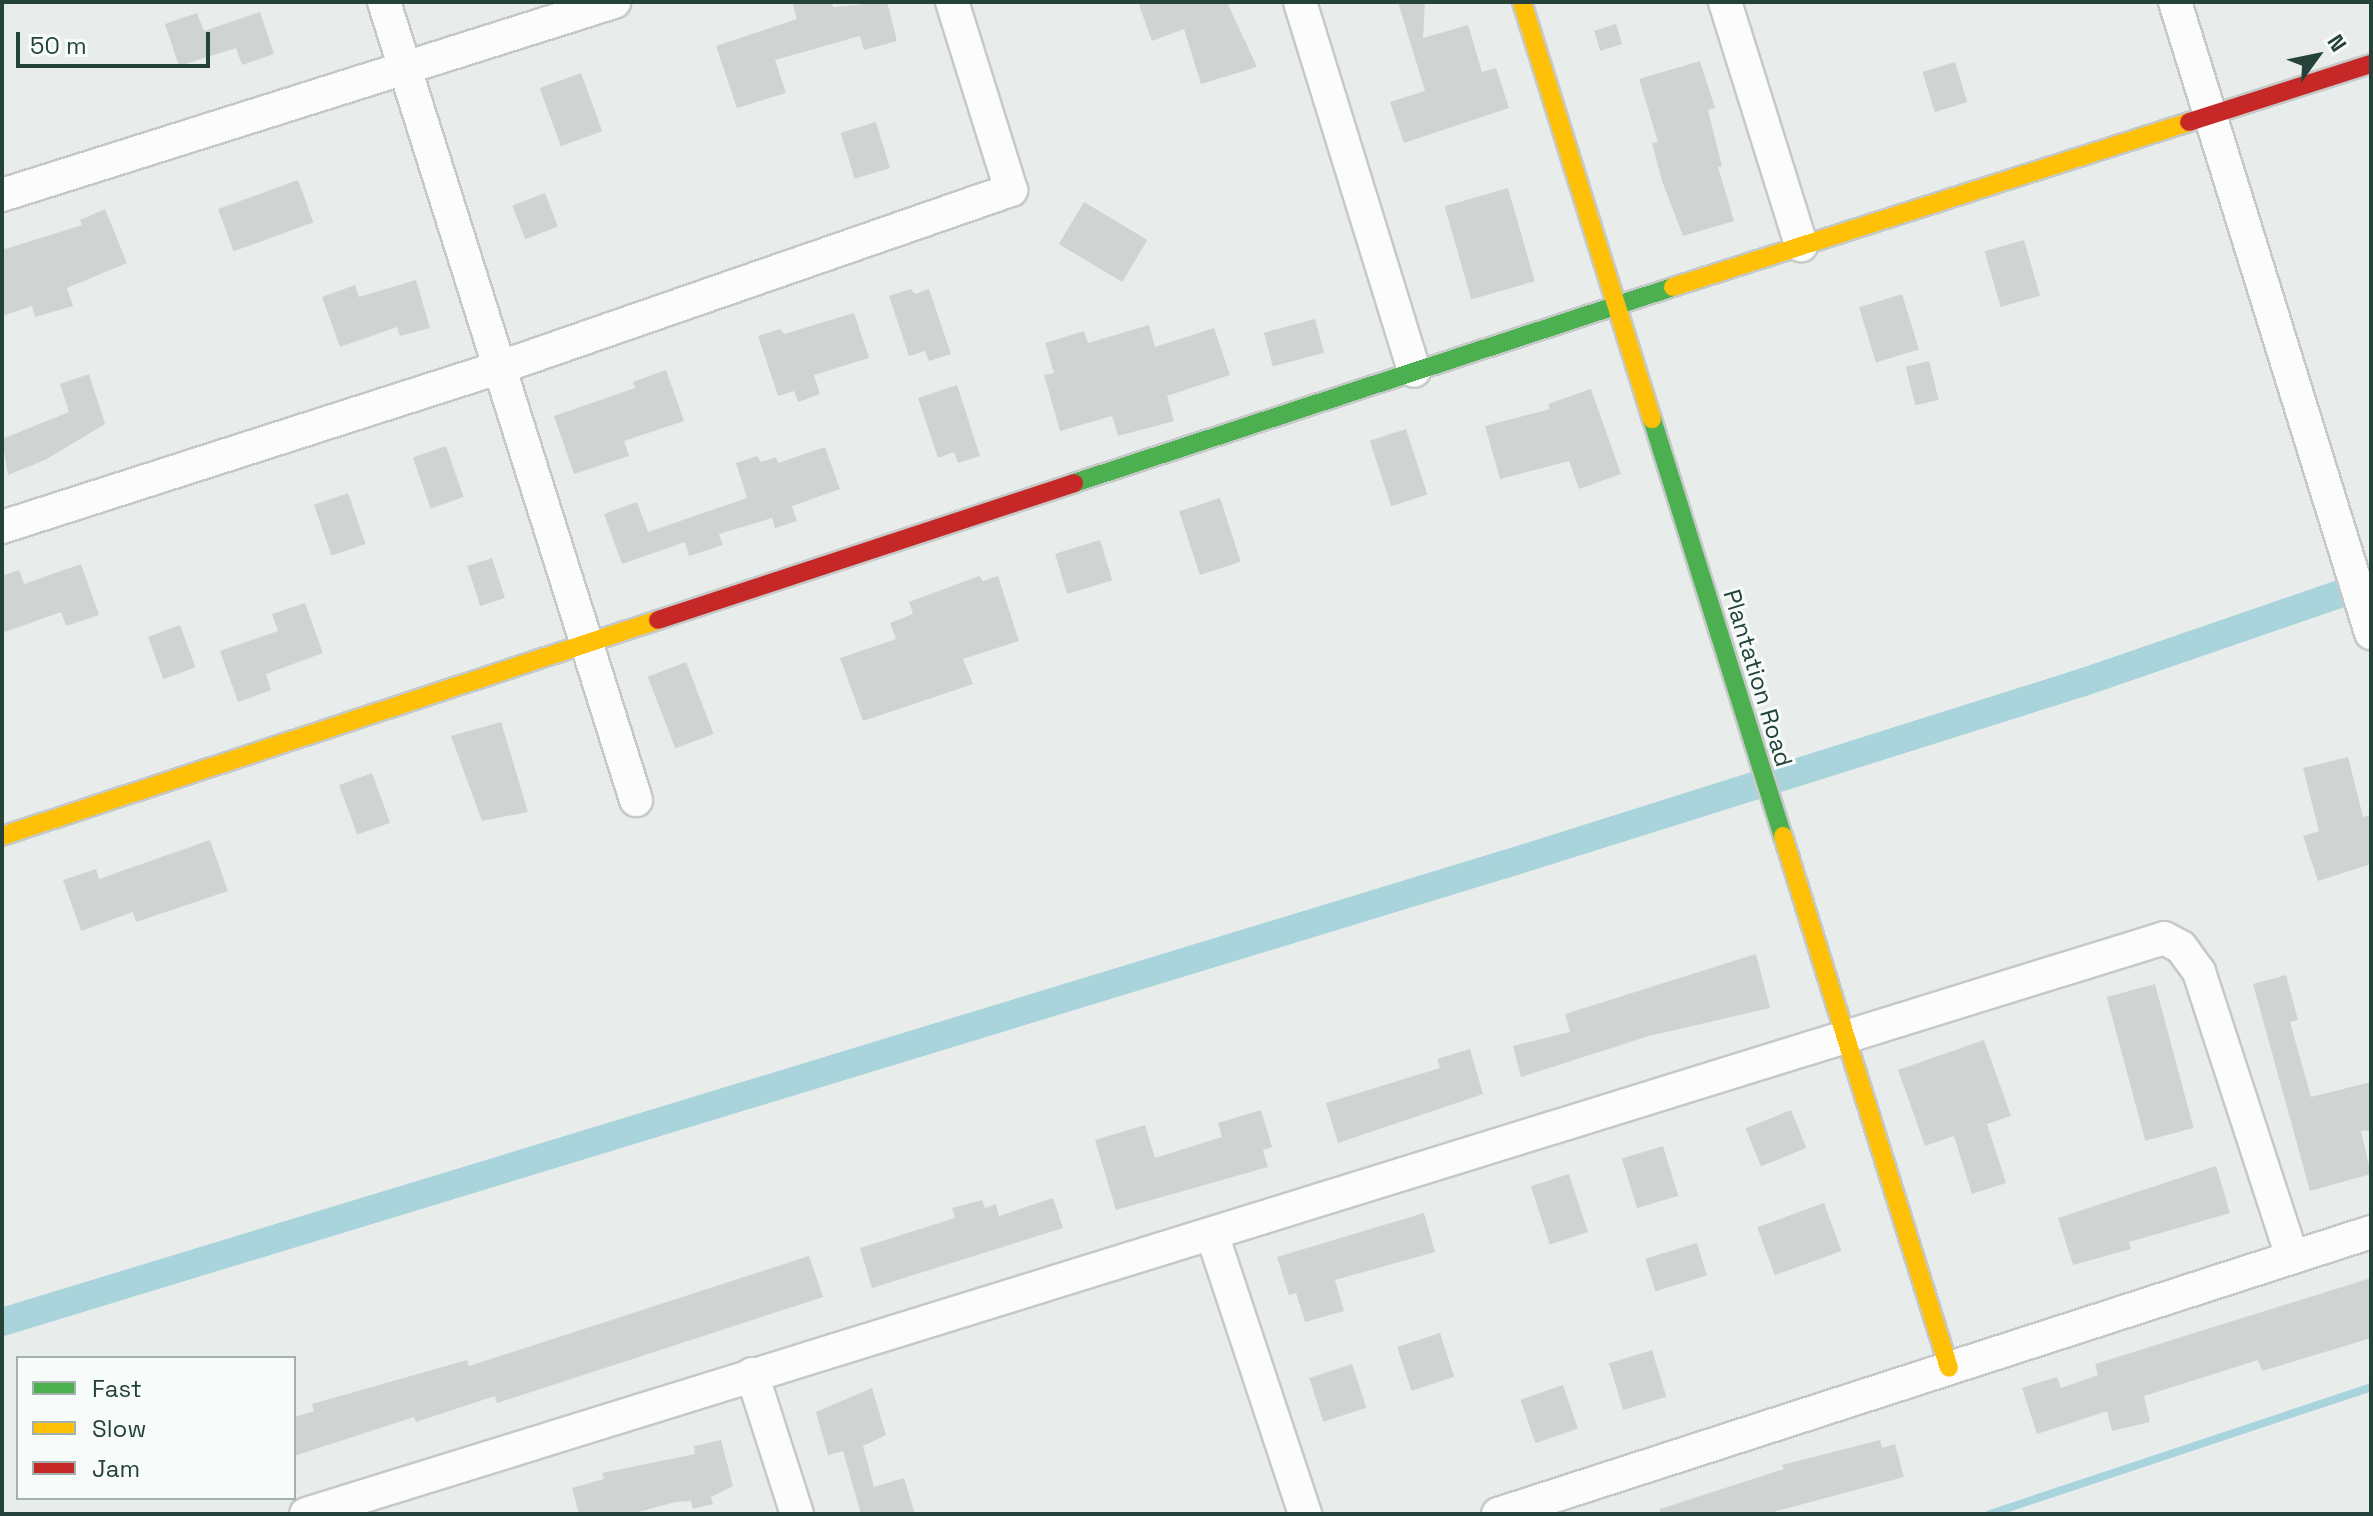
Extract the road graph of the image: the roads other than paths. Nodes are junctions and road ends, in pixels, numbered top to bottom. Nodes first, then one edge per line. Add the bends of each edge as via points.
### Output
1 (384, 2) edge
2 (614, 2) edge
3 (952, 2) edge
4 (1300, 2) edge
5 (1522, 2) edge
6 (1725, 2) edge
7 (2175, 2) edge
8 (2371, 64) edge
9 (406, 66) junction
10 (2211, 113) junction
11 (2, 195) edge
12 (1801, 245) junction
13 (1615, 305) junction
14 (501, 367) junction
15 (1414, 371) junction
16 (2, 527) edge
17 (2371, 633) edge
18 (587, 643) junction
19 (636, 800) dead end
20 (2, 836) edge
21 (1846, 1038) junction
22 (2371, 1232) edge
23 (1213, 1237) junction
24 (2292, 1257) junction
25 (1949, 1368) junction
26 (752, 1374) junction
27 (306, 1514) edge
28 (797, 1514) edge
29 (1305, 1514) edge
30 (1498, 1514) edge

1 - 9 street
2 - 9 street
3 - 14 street via 1011,190
4 - 15 street
5 - 13 street, Plantation Road
6 - 12 street
7 - 10 street
8 - 10 street
9 - 11 street
9 - 14 street
10 - 12 street
10 - 17 street
12 - 13 street
13 - 15 street
13 - 21 street, Plantation Road
14 - 16 street
14 - 18 street
15 - 18 street
18 - 19 street
18 - 20 street
21 - 23 street
21 - 24 street via 2164,938 2181,947 2199,972
21 - 25 street, Plantation Road
22 - 24 street
23 - 26 street
23 - 29 street
24 - 25 street
25 - 30 street
26 - 27 street
26 - 28 street

